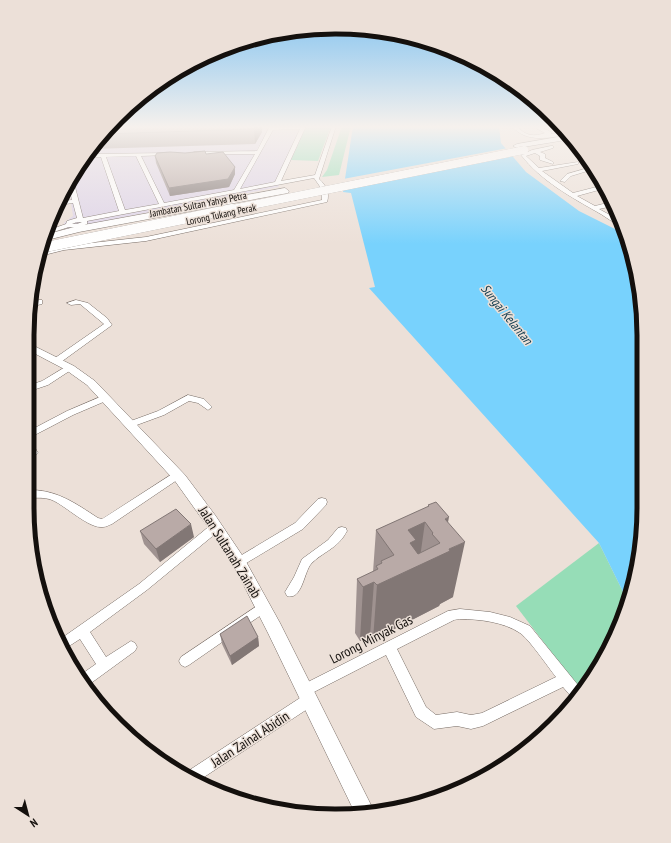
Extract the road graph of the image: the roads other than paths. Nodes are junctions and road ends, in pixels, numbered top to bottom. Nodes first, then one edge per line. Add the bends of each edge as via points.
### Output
1 (106, 165) edge
2 (143, 165) edge
3 (250, 165) edge
4 (286, 165) edge
5 (322, 165) edge
6 (439, 165) edge
7 (533, 165) edge
8 (546, 165) edge
9 (557, 165) edge
10 (537, 169) junction
11 (587, 170) edge
12 (316, 176) junction
13 (578, 178) dead end
14 (563, 180) junction
15 (278, 183) junction
16 (555, 183) junction
17 (72, 188) edge
18 (599, 188) edge
19 (236, 191) junction
20 (288, 194) junction
21 (572, 195) junction
22 (75, 201) junction
23 (65, 202) edge
24 (162, 205) junction
25 (607, 205) edge
26 (595, 208) junction
27 (123, 213) junction
28 (613, 218) edge
29 (81, 221) junction
30 (67, 226) junction
31 (54, 229) edge
32 (53, 230) edge
33 (52, 234) edge
34 (51, 235) edge
35 (48, 245) edge
36 (45, 253) edge
37 (71, 303) dead end
38 (34, 349) edge
39 (58, 360) junction
40 (70, 368) junction
41 (34, 387) edge
42 (105, 398) junction
43 (208, 407) dead end
44 (131, 424) junction
45 (34, 432) edge
46 (177, 475) junction
47 (34, 494) edge
48 (322, 502) dead end
49 (216, 527) junction
50 (342, 531) dead end
51 (239, 562) junction
52 (291, 592) dead end
53 (263, 607) junction
54 (82, 631) junction
55 (66, 642) edge
56 (131, 647) dead end
57 (389, 647) junction
58 (185, 660) dead end
59 (104, 666) junction
60 (87, 678) edge
61 (565, 679) junction
62 (575, 691) edge
63 (307, 695) junction
64 (195, 774) edge
65 (363, 807) edge

1 - 27 street
2 - 24 street
3 - 19 street
4 - 15 street
5 - 12 street
6 - 20 highway, bridge
7 - 10 street
8 - 10 street
9 - 10 street
10 - 16 street
11 - 14 street via 569,175
12 - 15 street
12 - 36 street, Lorong Tukang Perak via 326,194 324,201 316,204 146,239 64,248
13 - 14 street
14 - 16 street
15 - 19 street
16 - 21 street
17 - 22 street
18 - 21 street
19 - 24 street
20 - 34 highway via 262,194
20 - 35 highway, bridge
21 - 26 street
22 - 23 street
22 - 29 street
24 - 27 street
25 - 26 street
26 - 28 street
27 - 29 street
29 - 30 street via 70,222
29 - 30 street via 80,226
30 - 31 street
30 - 32 street
30 - 33 street via 64,230
37 - 39 street via 88,304 108,325
38 - 39 main road, Jalan Sultanah Zainab
39 - 40 main road, Jalan Sultanah Zainab
40 - 41 street
40 - 42 main road, Jalan Sultanah Zainab
42 - 44 main road, Jalan Sultanah Zainab
42 - 45 street
43 - 44 street via 201,401 188,398 161,413
44 - 46 main road, Jalan Sultanah Zainab
46 - 47 street via 102,523 96,522 54,496 46,493
46 - 49 main road, Jalan Sultanah Zainab
48 - 51 street via 299,526
49 - 51 main road, Jalan Sultanah Zainab
49 - 54 street via 143,587
50 - 52 street via 332,543 306,562
51 - 53 main road, Jalan Sultanah Zainab
53 - 58 street
53 - 63 main road, Jalan Sultanah Zainab
54 - 55 street
54 - 59 street
56 - 59 street
57 - 61 street, Lorong Minyak Gas via 452,615 468,613 526,630
57 - 61 street via 421,712 434,722 457,719 471,722 483,719
57 - 63 street, Lorong Minyak Gas
59 - 60 street
61 - 62 street
63 - 64 street, Jalan Zainal Abidin
63 - 65 main road, Jalan Sultanah Zainab

